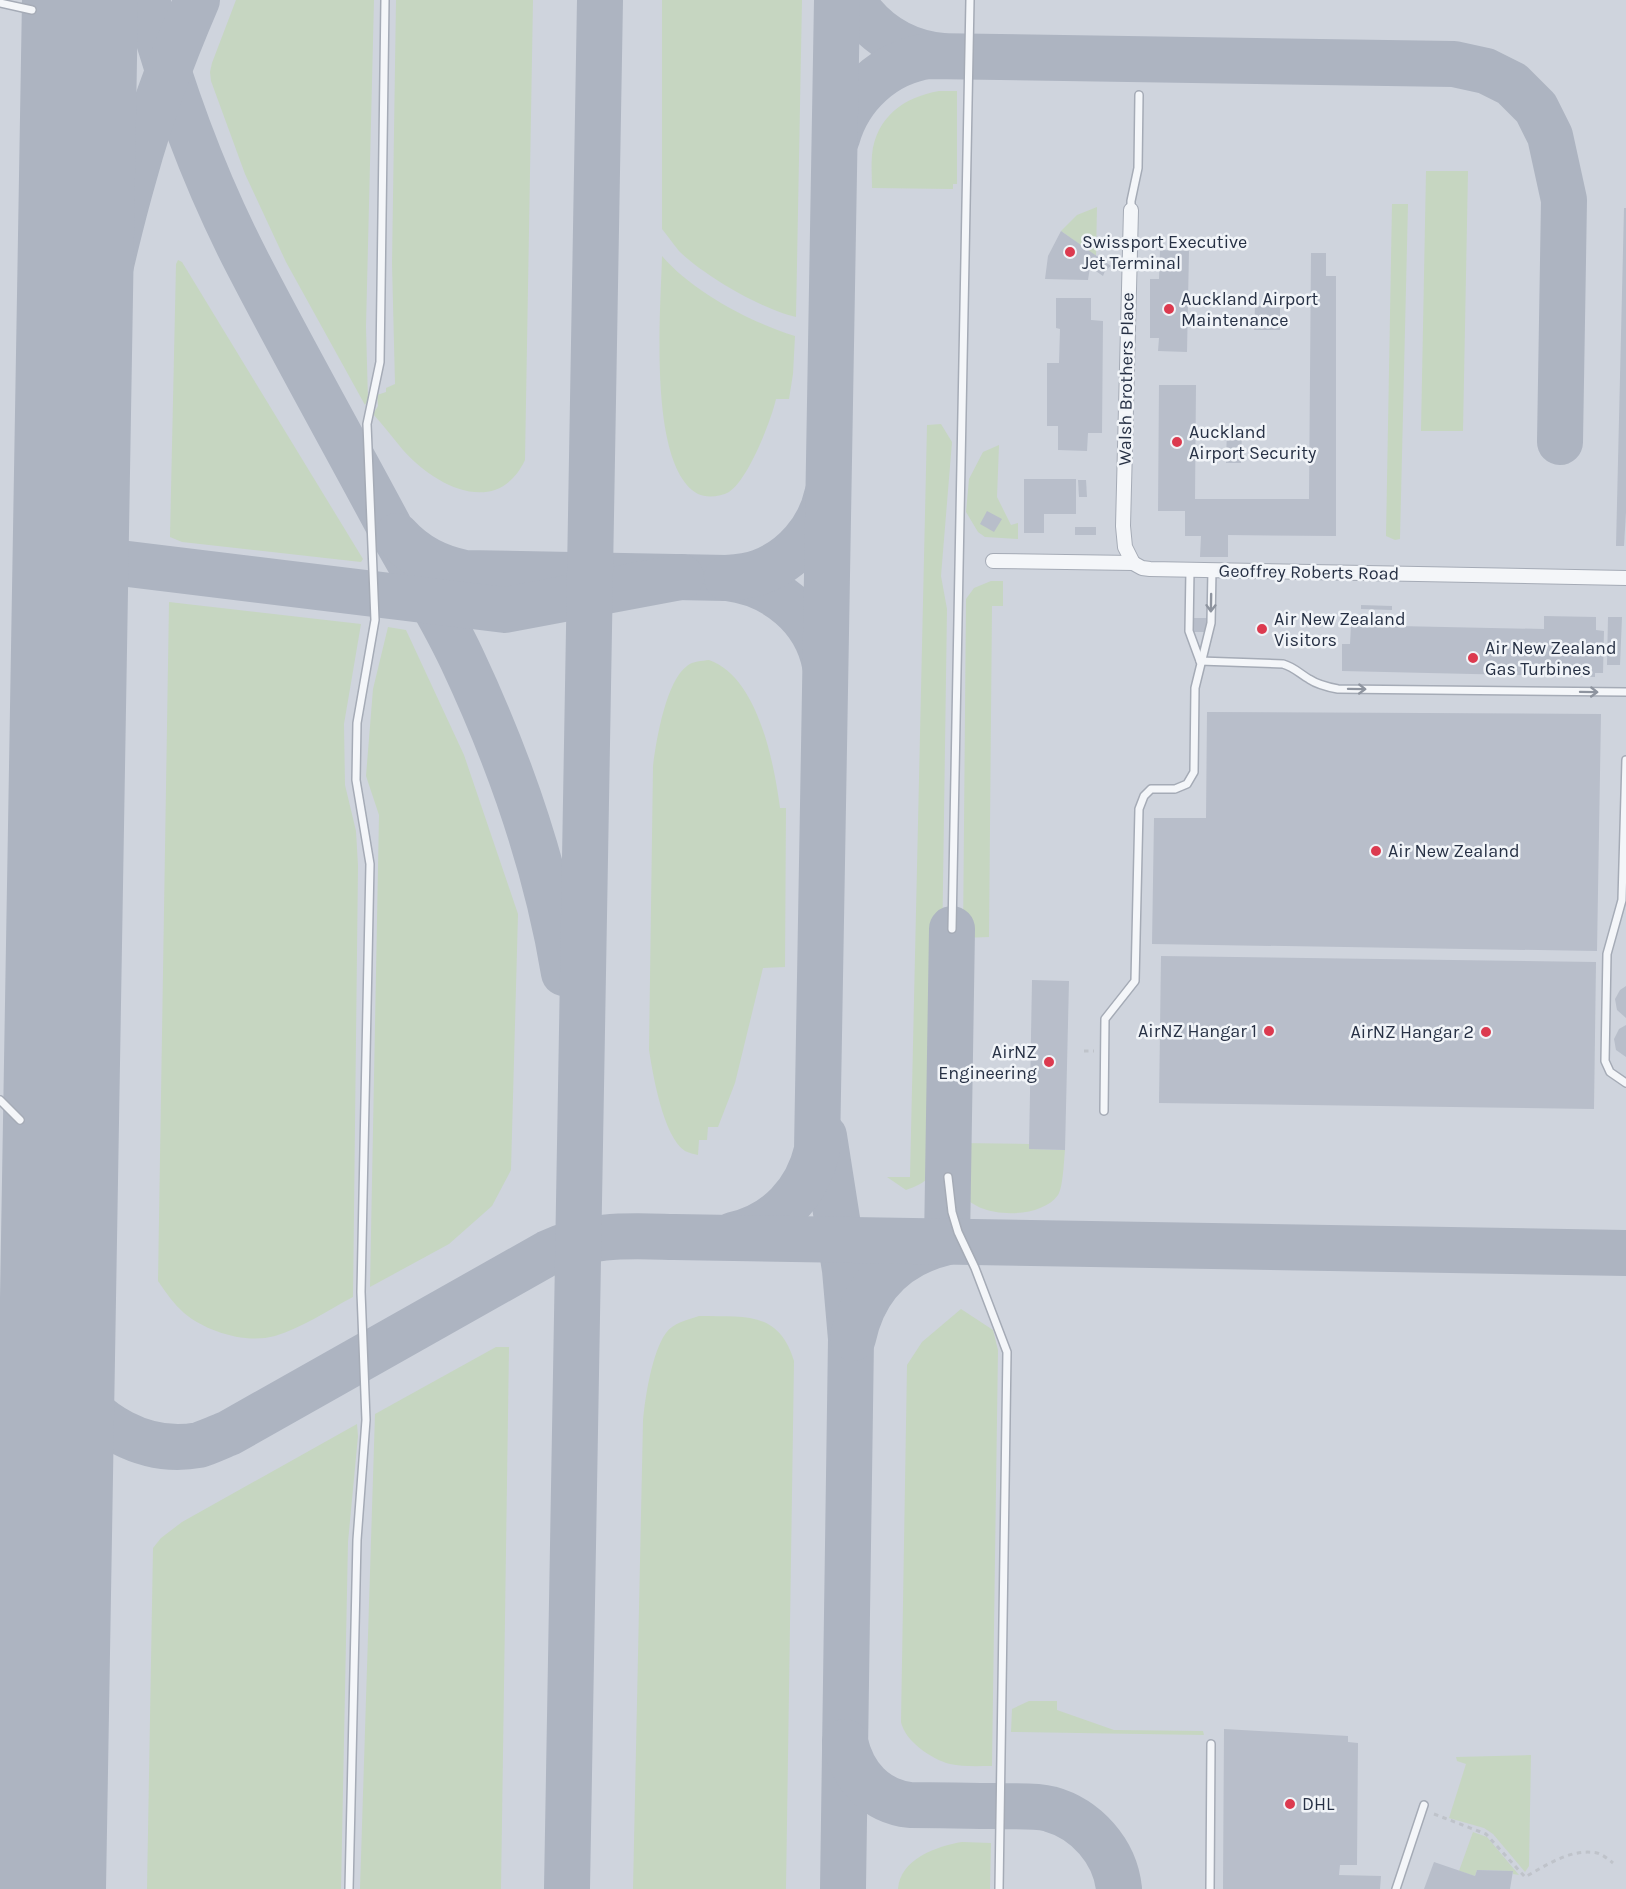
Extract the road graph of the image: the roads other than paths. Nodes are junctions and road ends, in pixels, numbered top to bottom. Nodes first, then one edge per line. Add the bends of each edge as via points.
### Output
1 (385, 0) edge
2 (970, 0) edge
3 (0, 3) edge
4 (32, 10) dead end
5 (1139, 94) dead end
6 (1131, 210) joint
7 (993, 561) dead end
8 (1133, 563) junction
9 (1190, 570) junction
10 (1212, 570) junction
11 (1626, 578) edge
12 (1200, 661) junction
13 (1626, 692) edge
14 (1626, 760) edge
15 (952, 929) dead end
16 (1626, 1083) edge
17 (0, 1100) edge
18 (1104, 1111) dead end
19 (20, 1120) dead end
20 (948, 1178) dead end
21 (1211, 1744) dead end
22 (1423, 1808) road end
23 (349, 1889) edge
24 (999, 1889) edge
25 (1210, 1889) edge
26 (1396, 1889) edge

1 - 23 lane via 380,362 367,424 375,628 357,715 356,746 356,780 370,864 361,1292 365,1443 357,1539
2 - 15 lane
3 - 4 lane
5 - 6 lane, Walsh Brothers Place via 1138,159
6 - 8 street, Walsh Brothers Place via 1124,526 1125,547
7 - 8 street, Geoffrey Roberts Road
8 - 9 street, Geoffrey Roberts Road via 1150,569
9 - 10 street, Geoffrey Roberts Road
9 - 12 lane via 1189,631
10 - 11 street, Geoffrey Roberts Road
10 -> 12 lane via 1211,623
12 -> 13 lane via 1283,664 1324,687 1338,689
12 - 18 lane via 1195,688 1194,772 1187,784 1175,789 1151,789 1139,809 1135,981 1105,1019
14 - 16 lane via 1622,900 1607,954 1605,1061 1610,1072
17 - 19 lane
20 - 24 lane via 958,1232 1007,1352
21 - 25 lane
22 - 26 lane

